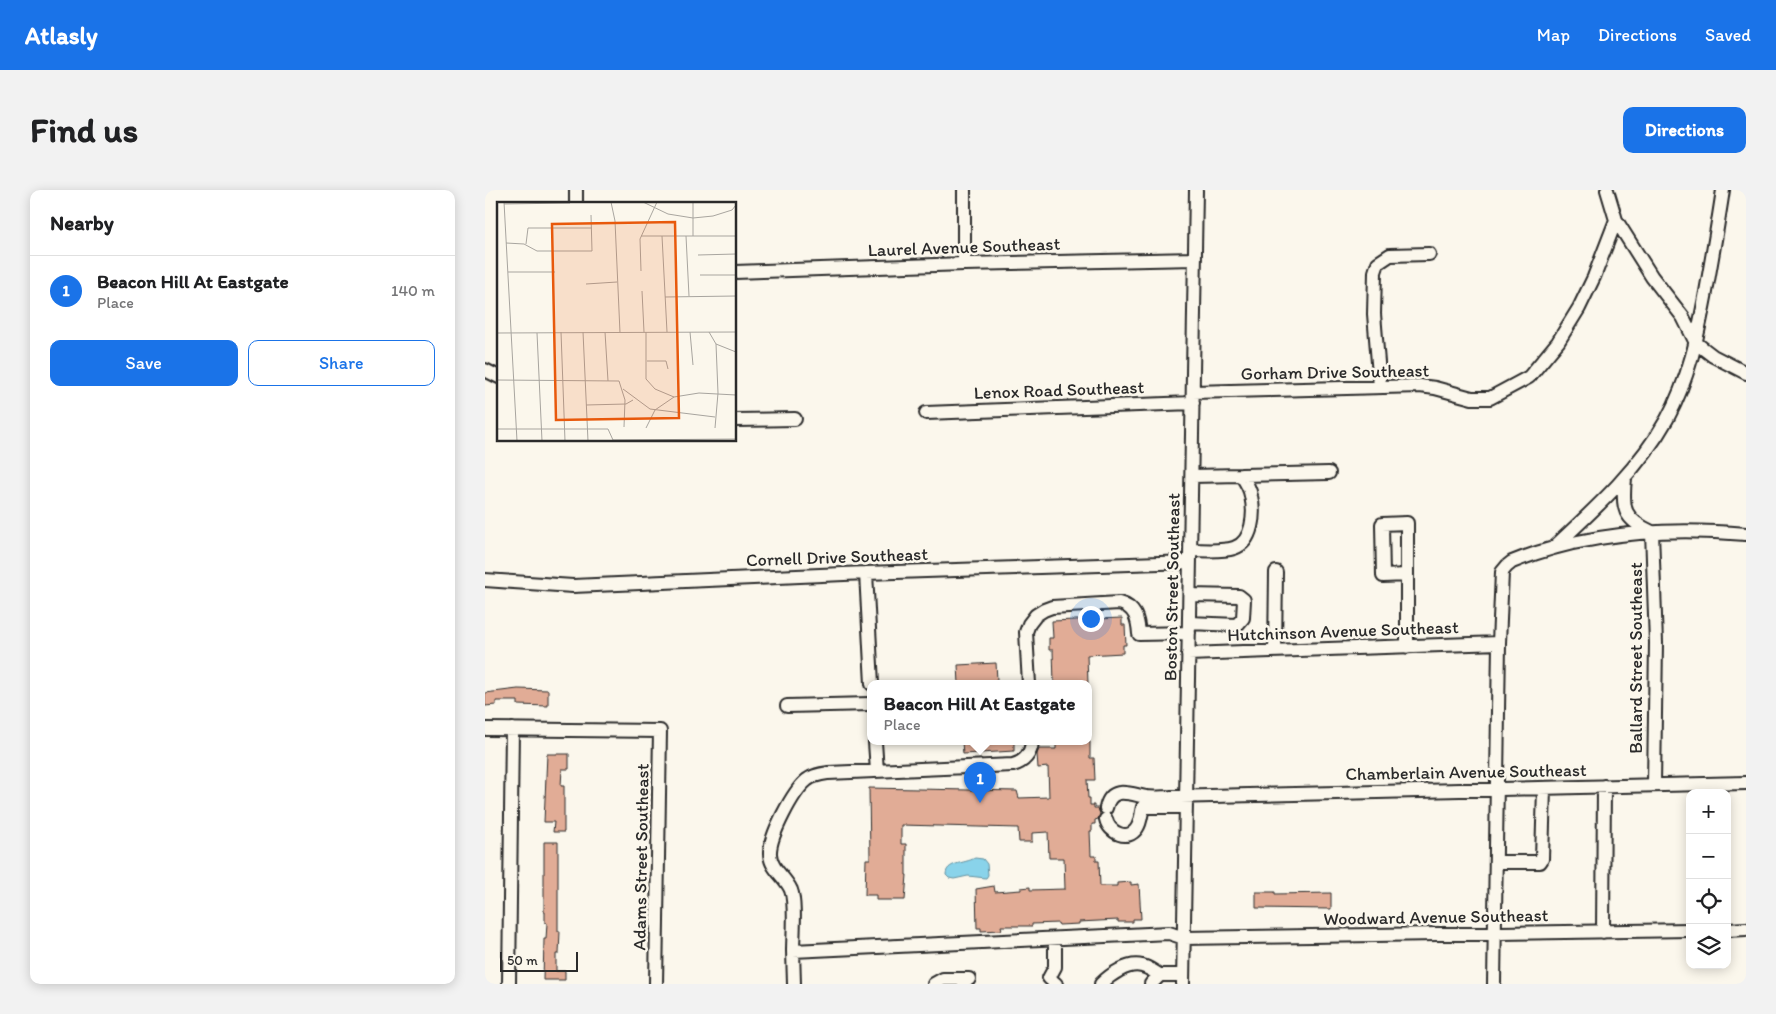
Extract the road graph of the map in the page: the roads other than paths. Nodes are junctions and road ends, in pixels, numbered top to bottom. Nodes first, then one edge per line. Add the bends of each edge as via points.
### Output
1 (964, 190) edge
2 (1196, 190) edge
3 (1607, 190) edge
4 (1723, 190) edge
5 (1616, 220) junction
6 (1429, 254) dead end
7 (1195, 259) junction
8 (964, 264) junction
9 (736, 272) edge
10 (1697, 343) junction
11 (485, 370) edge
12 (1746, 373) edge
13 (497, 376) edge
14 (1380, 387) junction
15 (1193, 397) junction
16 (926, 413) dead end
17 (795, 419) dead end
18 (736, 420) edge
19 (1329, 473) dead end
20 (1241, 475) junction
21 (1192, 476) junction
22 (1625, 478) junction
23 (1652, 532) junction
24 (1746, 534) edge
25 (1554, 547) junction
26 (1190, 556) junction
27 (1276, 572) dead end
28 (867, 573) junction
29 (1407, 576) dead end
30 (485, 580) edge
31 (1189, 595) junction
32 (1189, 628) junction
33 (1499, 644) junction
34 (1407, 646) junction
35 (1275, 651) junction
36 (1188, 654) junction
37 (871, 680) edge
38 (1029, 680) edge
39 (867, 704) edge
40 (787, 706) dead end
41 (485, 729) edge
42 (512, 729) junction
43 (875, 745) edge
44 (1032, 745) edge
45 (877, 771) junction
46 (1746, 783) edge
47 (1654, 785) junction
48 (1604, 786) junction
49 (1543, 788) junction
50 (1498, 789) junction
51 (1137, 794) junction
52 (1186, 802) junction
53 (1143, 807) junction
54 (1497, 862) junction
55 (1686, 930) edge
56 (1731, 930) edge
57 (1746, 930) edge
58 (1603, 932) junction
59 (1495, 933) junction
60 (1184, 938) junction
61 (1055, 940) junction
62 (793, 951) junction
63 (794, 978) edge
64 (969, 979) dead end
65 (1156, 980) edge
66 (1183, 980) edge
67 (509, 984) edge
68 (656, 984) edge
69 (934, 984) edge
70 (1055, 984) edge
71 (1101, 984) edge
72 (1495, 984) edge

1 - 8 street
2 - 7 street, Boston Street Southeast
3 - 5 street
4 - 10 street
5 - 10 street via 1652,277 1683,317
5 - 14 street, Gorham Drive Southeast via 1579,308 1558,342 1529,377 1490,398 1473,398 1420,386
6 - 14 street via 1390,255 1378,263 1375,314
7 - 8 street, Laurel Avenue Southeast
7 - 15 street, Boston Street Southeast
8 - 9 street, Laurel Avenue Southeast
10 - 12 street via 1713,356
10 - 22 street via 1681,392 1668,419
11 - 13 street
14 - 15 street, Gorham Drive Southeast
15 - 16 street, Lenox Road Southeast
15 - 21 street, Boston Street Southeast
17 - 18 street
19 - 20 street
20 - 21 street
20 - 26 street, Cornell Drive Southeast via 1252,498 1251,527 1246,538 1234,548
21 - 26 street, Boston Street Southeast
22 - 23 street via 1624,503 1629,517
22 - 25 street
23 - 24 street via 1697,530
23 - 25 street
23 - 47 street, Ballard Street Southeast via 1656,643
25 - 33 street via 1512,562 1502,572
26 - 28 street, Cornell Drive Southeast
26 - 31 street, Boston Street Southeast
27 - 35 street
28 - 30 street, Cornell Drive Southeast via 573,586
28 - 37 street
29 - 34 street
31 - 32 street, Boston Street Southeast
31 - 32 street via 1239,596 1244,600 1243,618 1237,625
32 - 36 street, Boston Street Southeast
32 - 38 street via 1139,634 1135,614 1119,603 1048,608 1036,615 1027,629
33 - 34 street, Hutchinson Avenue Southeast
33 - 50 street
34 - 35 street, Hutchinson Avenue Southeast
35 - 36 street, Hutchinson Avenue Southeast
36 - 52 street, Boston Street Southeast
39 - 40 street
41 - 42 street
42 - 67 street
42 - 68 street, Adams Street Southeast via 660,731
43 - 45 street
44 - 45 street via 1025,759 1013,765
45 - 62 street via 823,773 810,778 796,791 773,836 770,854 773,865 793,898
46 - 47 street, Chamberlain Avenue Southeast
47 - 48 street, Chamberlain Avenue Southeast
48 - 49 street, Chamberlain Avenue Southeast
48 - 58 street
49 - 50 street, Chamberlain Avenue Southeast
49 - 54 street via 1542,859 1540,862
50 - 52 street, Chamberlain Avenue Southeast
50 - 54 street
51 - 52 street
51 - 53 street
51 - 53 street via 1123,793 1108,800 1109,827 1114,832 1128,834 1137,827
52 - 53 street
52 - 60 street, Boston Street Southeast
54 - 59 street
55 - 58 street, Woodward Avenue Southeast
56 - 57 street
58 - 59 street, Woodward Avenue Southeast
59 - 60 street, Woodward Avenue Southeast
59 - 72 street
60 - 61 street, Woodward Avenue Southeast via 1169,933
60 - 66 street, Boston Street Southeast
61 - 62 street, Woodward Avenue Southeast
61 - 70 street via 1055,963 1049,978
62 - 63 street
64 - 69 street via 940,980
65 - 66 street
65 - 71 street via 1144,966 1136,965 1115,973

